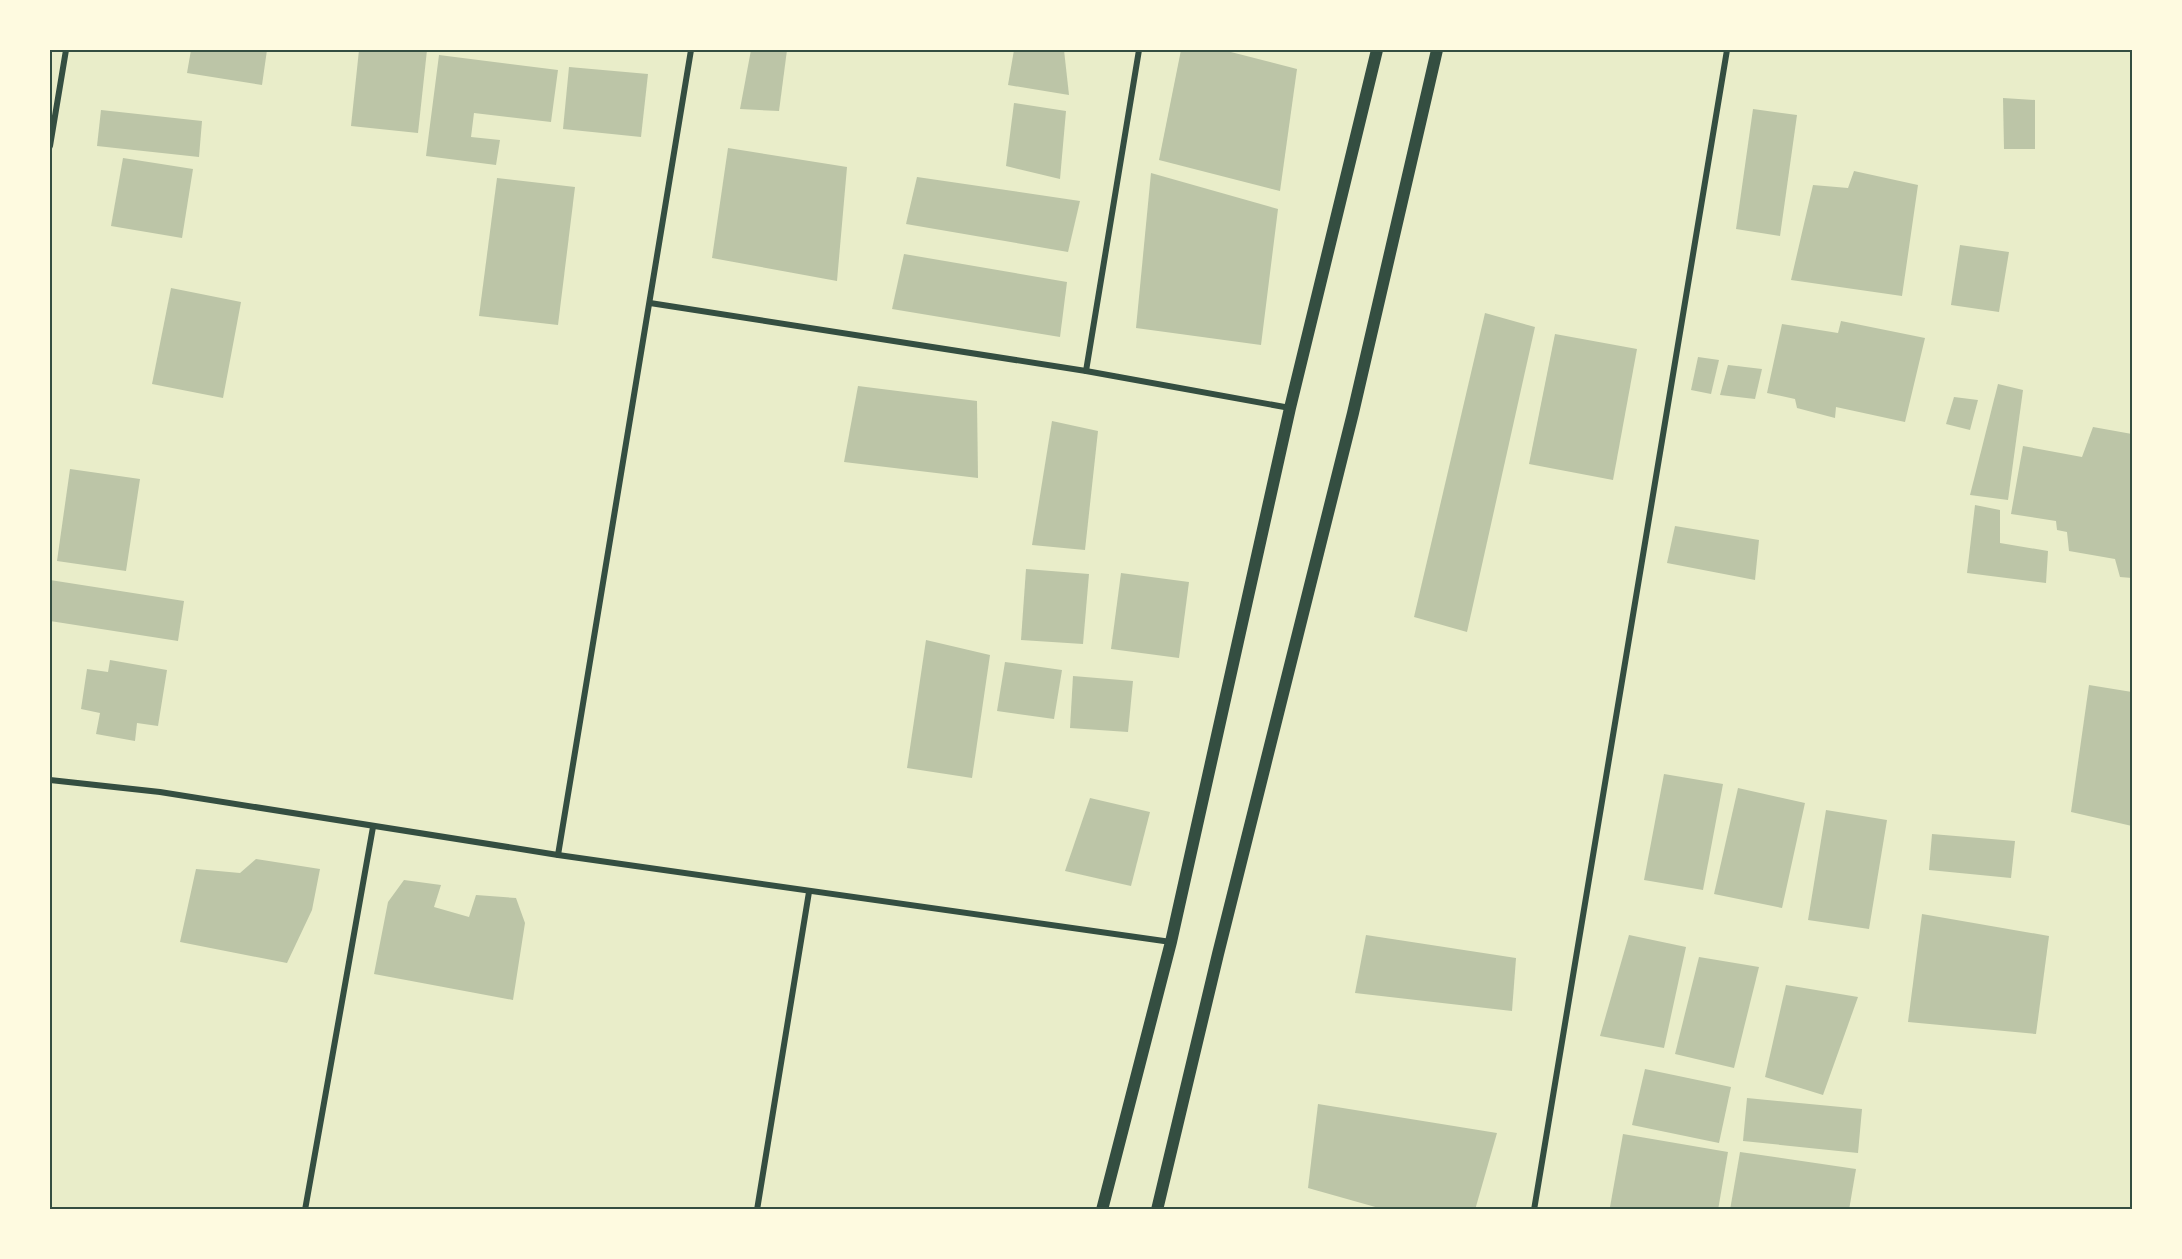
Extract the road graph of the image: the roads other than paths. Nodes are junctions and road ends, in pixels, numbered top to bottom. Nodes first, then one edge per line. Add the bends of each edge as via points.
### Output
1 (66, 50) edge
2 (691, 50) edge
3 (1139, 50) edge
4 (1377, 50) edge
5 (1437, 50) edge
6 (1727, 50) edge
7 (50, 146) edge
8 (650, 303) junction
9 (1086, 371) junction
10 (1290, 408) junction
11 (50, 780) edge
12 (373, 827) junction
13 (558, 855) junction
14 (808, 892) junction
15 (1171, 942) junction
16 (305, 1209) edge
17 (757, 1209) edge
18 (1102, 1209) edge
19 (1157, 1209) edge
20 (1534, 1209) edge

1 - 7 street
2 - 8 street
3 - 9 street
4 - 10 main road
5 - 19 main road via 1353,413
6 - 20 street
8 - 9 street
8 - 13 street
9 - 10 street
10 - 15 main road
11 - 12 street via 160,792
12 - 13 street
12 - 16 street
13 - 14 street
14 - 15 street
14 - 17 street
15 - 18 main road

